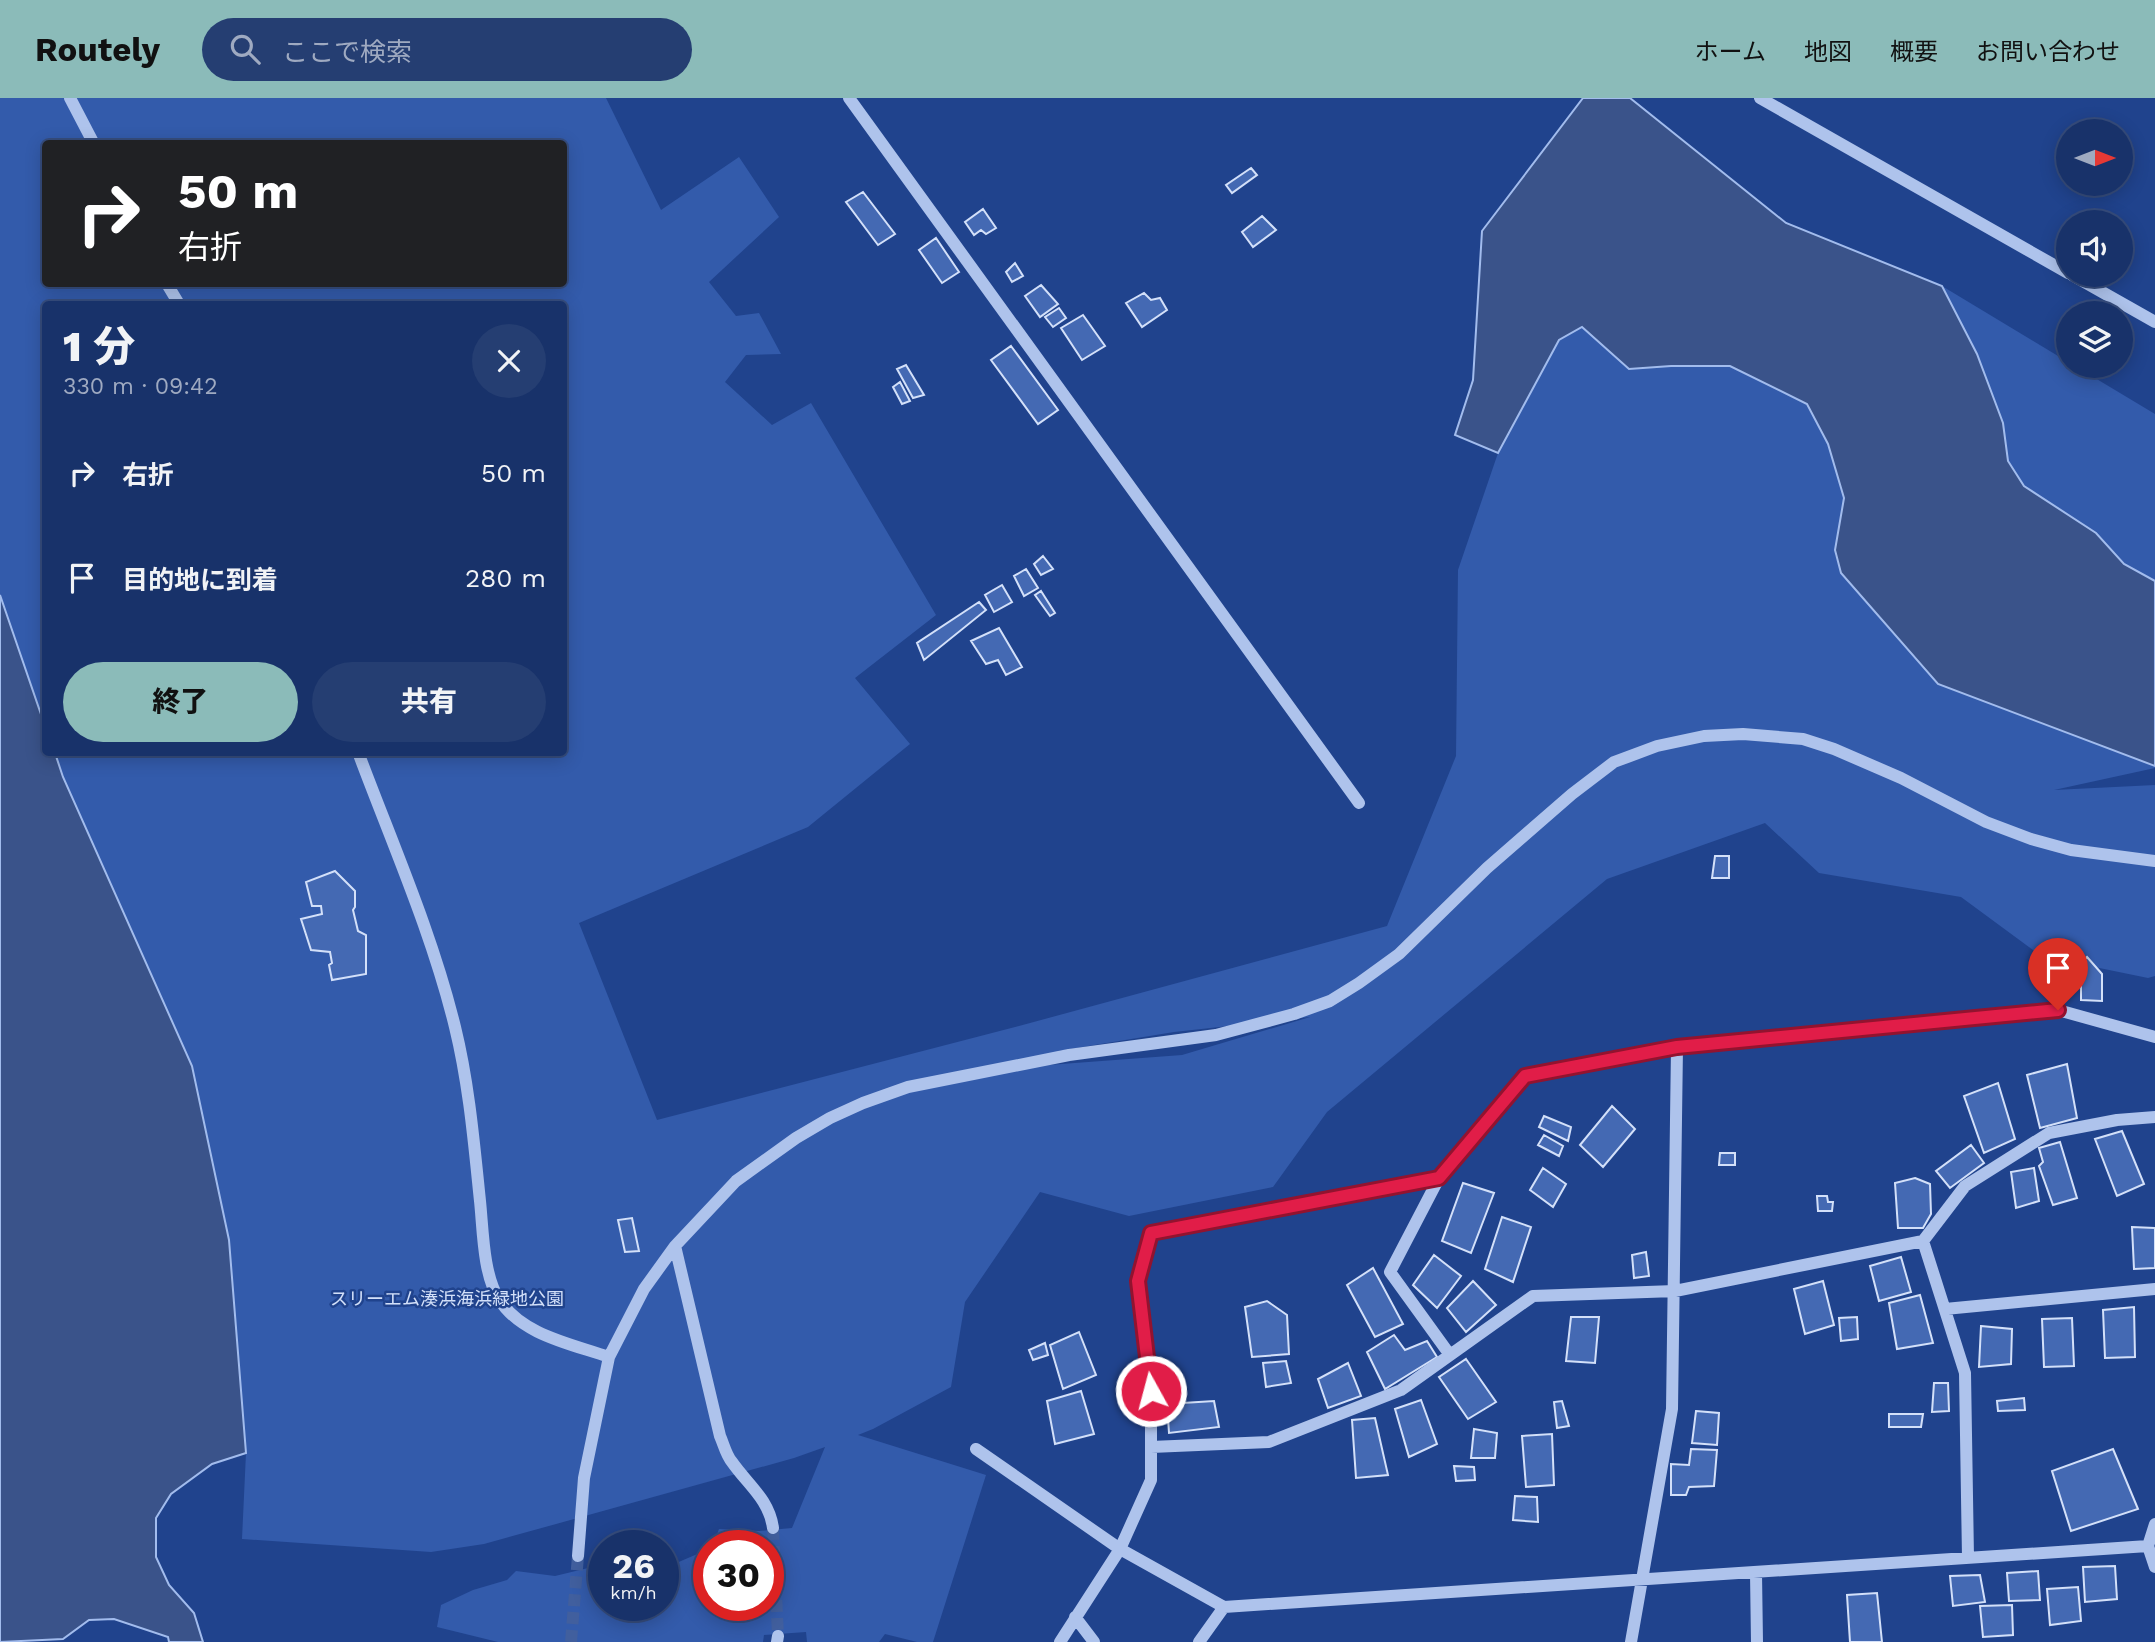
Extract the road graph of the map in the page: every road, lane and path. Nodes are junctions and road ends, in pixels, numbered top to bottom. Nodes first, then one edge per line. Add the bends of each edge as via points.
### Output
1 (70, 98) edge
2 (849, 98) edge
3 (1760, 98) edge
4 (92, 140) edge
5 (2056, 266) edge
6 (2093, 287) edge
7 (2155, 322) edge
8 (360, 756) edge
9 (1359, 803) dead end
10 (2155, 861) edge
11 (2155, 1038) edge
12 (1677, 1047) junction
13 (2155, 1117) edge
14 (1439, 1178) junction
15 (1923, 1241) junction
16 (675, 1246) junction
17 (2155, 1289) edge
18 (1675, 1291) junction
19 (1945, 1309) junction
20 (1450, 1355) junction
21 (609, 1357) junction
22 (1151, 1447) junction
23 (976, 1449) dead end
24 (2155, 1524) edge
25 (773, 1528) tunnel mouth
26 (2148, 1546) junction
27 (1119, 1549) junction
28 (578, 1556) tunnel mouth
29 (1968, 1558) junction
30 (2155, 1567) edge
31 (1756, 1573) junction
32 (1643, 1580) junction
33 (1224, 1606) junction
34 (1075, 1617) junction
35 (1060, 1642) edge
36 (1094, 1642) edge
37 (1199, 1642) edge
38 (1631, 1642) edge
39 (1757, 1642) edge

1 - 4 street
2 - 9 street
3 - 5 street
6 - 7 street
8 - 21 street via 432,947 456,1029 472,1124 487,1266 498,1298 514,1317 534,1330
10 - 16 street via 2071,850 2031,839 1986,822 1901,778 1803,739 1730,734 1657,746 1614,762 1572,794 1399,954 1330,1000 1216,1035 988,1070 908,1087 863,1103 796,1138 736,1181
11 - 12 street via 2058,1010
12 - 14 street via 1525,1076
12 - 18 street
13 - 15 street via 2049,1133 1965,1186
14 - 20 street via 1390,1272
14 - 22 street via 1151,1233 1138,1281 1151,1391
15 - 18 street
15 - 19 street
16 - 21 street via 644,1289
16 - 25 street via 720,1436 730,1460 762,1497
17 - 19 street
18 - 20 street via 1533,1296
18 - 32 street via 1672,1409
19 - 29 street via 1965,1373
20 - 22 street via 1401,1390 1269,1442
21 - 28 street via 584,1478
22 - 27 street via 1151,1480
23 - 27 street
24 - 26 street
26 - 29 street
26 - 30 street
27 - 33 street
27 - 34 street
29 - 31 street
31 - 32 street
31 - 39 street
32 - 33 street
32 - 38 street
33 - 37 street
34 - 35 street
34 - 36 street

